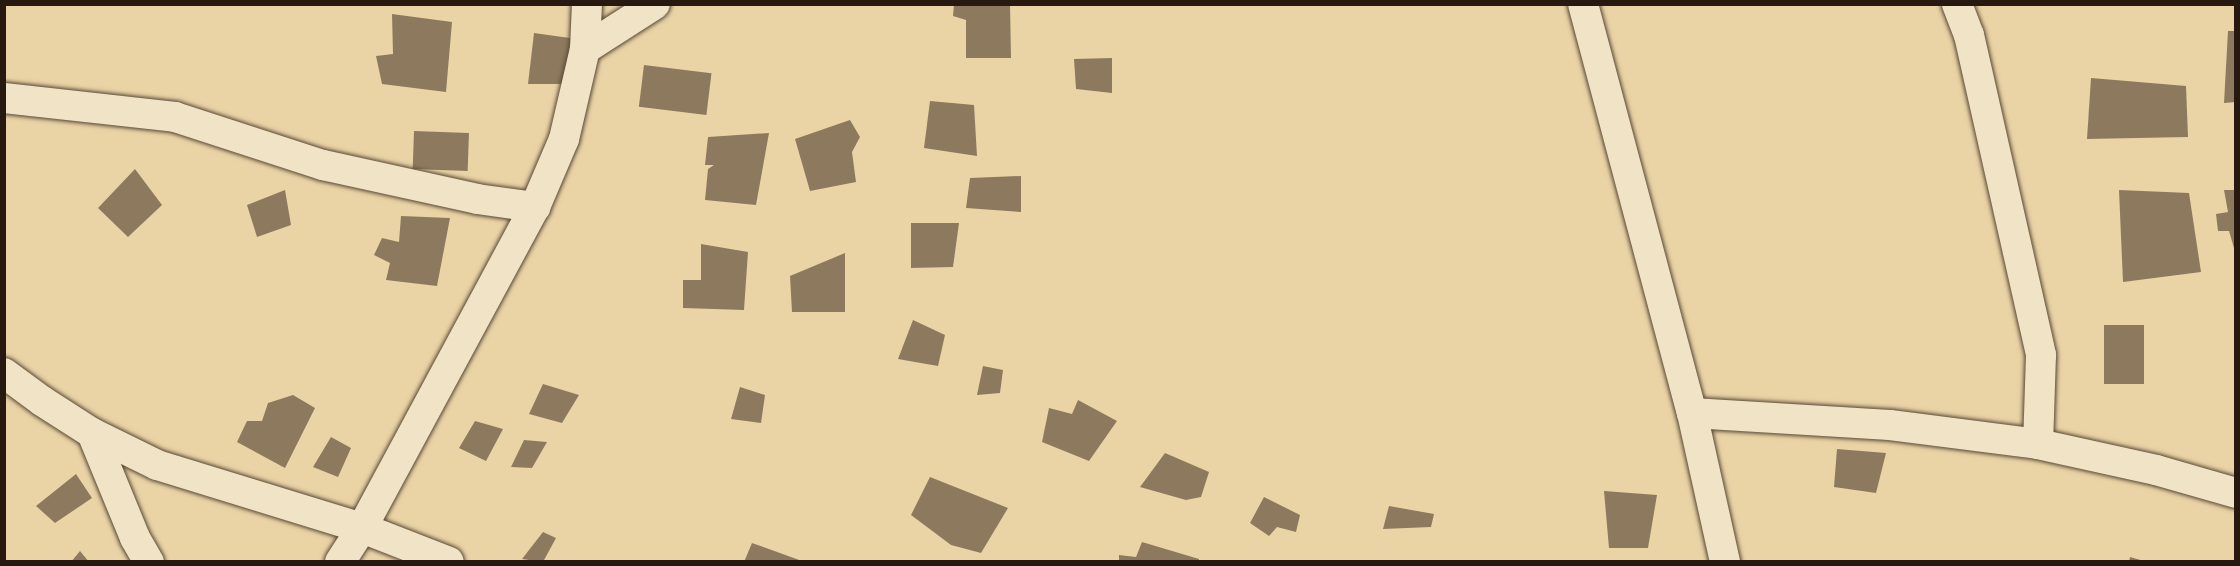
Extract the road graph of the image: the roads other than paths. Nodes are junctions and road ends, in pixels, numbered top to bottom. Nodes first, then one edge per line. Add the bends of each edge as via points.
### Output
1 (587, 4) edge
2 (655, 4) edge
3 (1583, 4) edge
4 (1957, 4) edge
5 (585, 49) junction
6 (4, 98) edge
7 (535, 207) junction
8 (4, 374) edge
9 (1692, 413) junction
10 (92, 433) junction
11 (2038, 444) junction
12 (2235, 493) edge
13 (362, 528) junction
14 (149, 561) edge
15 (340, 561) edge
16 (449, 561) edge
17 (1725, 561) edge

1 - 5 street
2 - 5 street
3 - 9 street
4 - 11 street via 1968,35 2041,355
5 - 7 street via 564,138
6 - 7 street via 175,117 323,165 477,199
7 - 13 street
8 - 10 street
9 - 11 street via 1890,425
9 - 17 street
10 - 13 street via 157,465
10 - 14 street via 135,538
11 - 12 street via 2156,470
13 - 15 street
13 - 16 street

